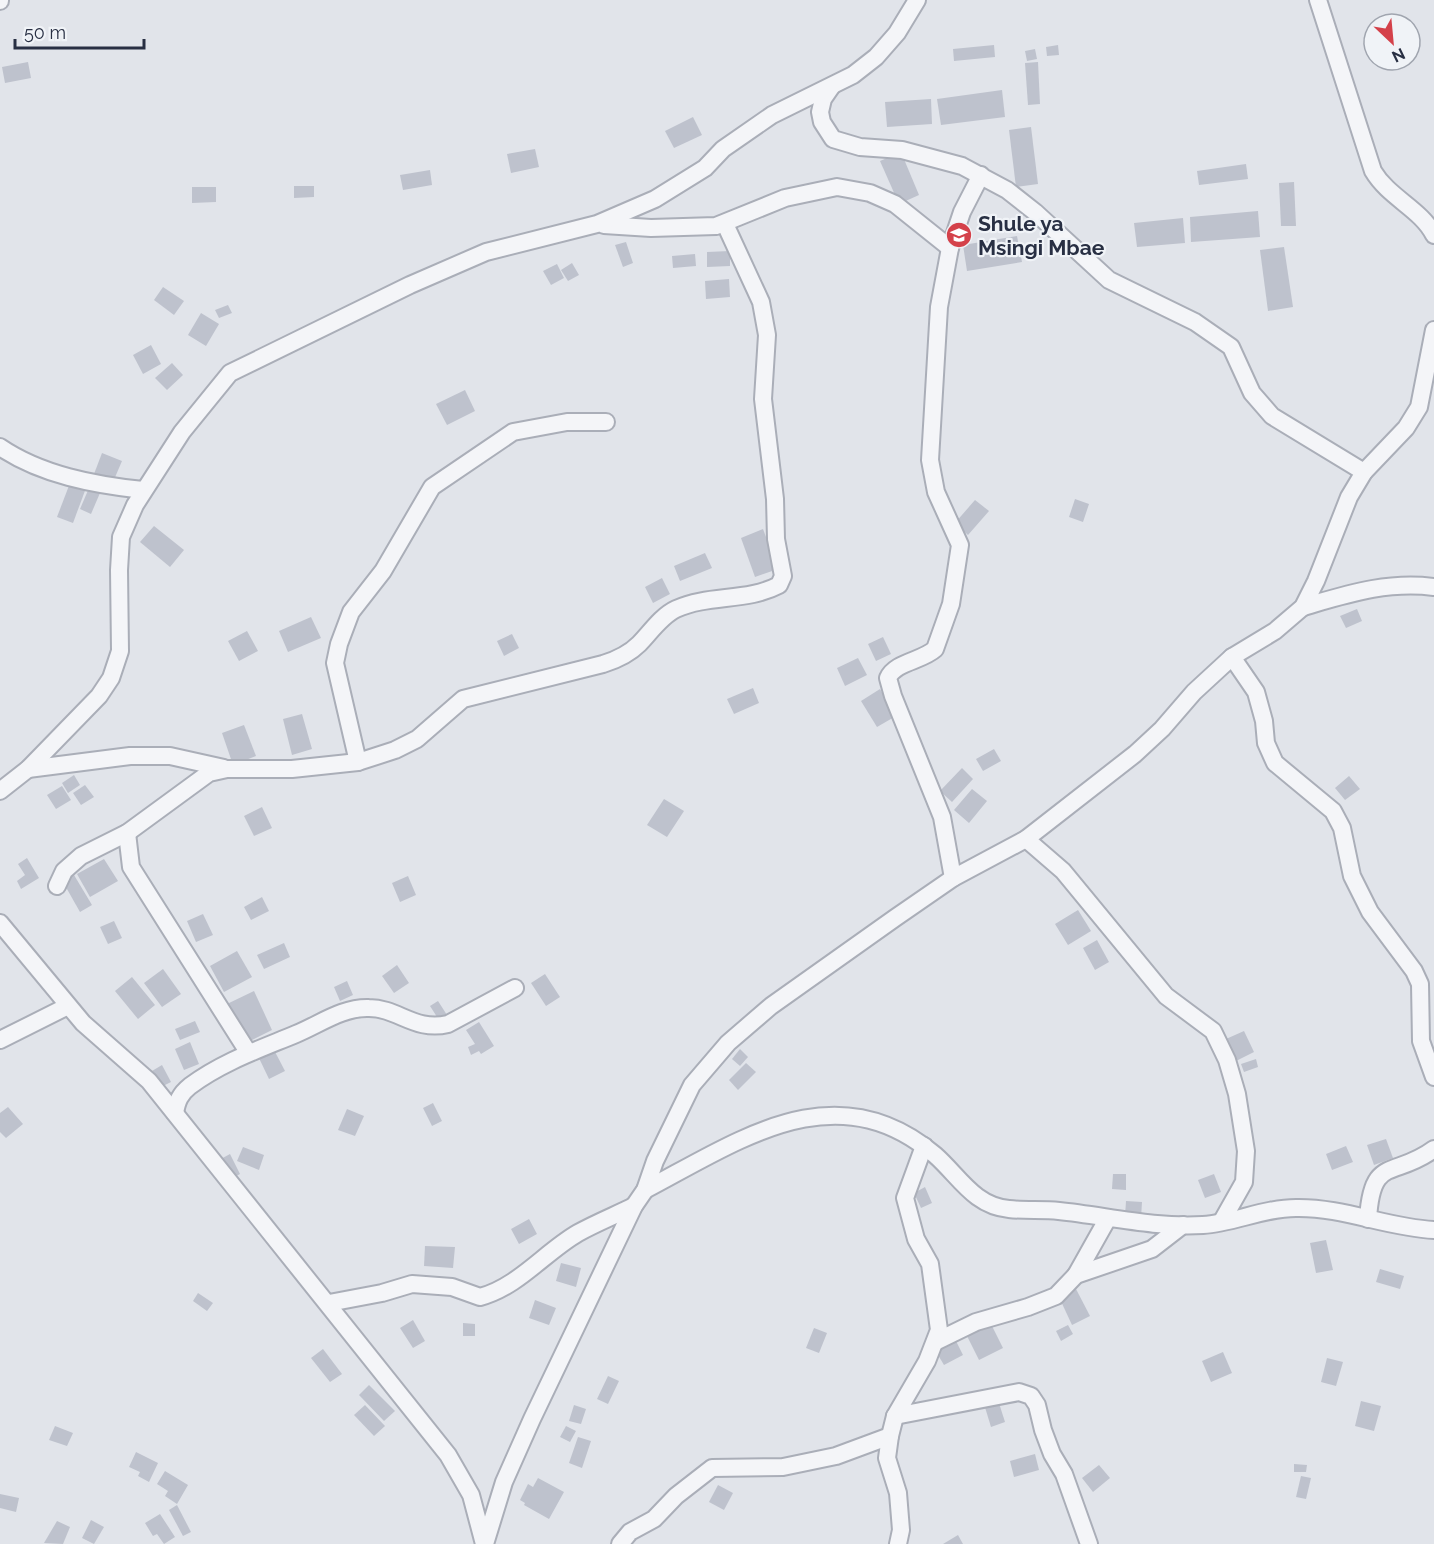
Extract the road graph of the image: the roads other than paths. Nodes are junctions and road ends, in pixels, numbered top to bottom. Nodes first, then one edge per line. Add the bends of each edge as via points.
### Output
1 (917, 0) edge
2 (1318, 0) edge
3 (832, 86) junction
4 (981, 175) junction
5 (597, 224) junction
6 (725, 224) junction
7 (1433, 229) edge
8 (950, 248) junction
9 (1434, 330) edge
10 (606, 422) dead end
11 (0, 447) edge
12 (1364, 472) junction
13 (143, 490) junction
14 (1434, 587) edge
15 (1303, 607) junction
16 (1233, 657) junction
17 (358, 762) junction
18 (28, 769) junction
19 (227, 769) junction
20 (0, 791) edge
21 (127, 833) junction
22 (1026, 839) junction
23 (953, 879) junction
24 (57, 886) dead end
25 (0, 923) edge
26 (515, 988) dead end
27 (68, 1006) junction
28 (0, 1040) edge
29 (248, 1052) junction
30 (1434, 1077) edge
31 (175, 1113) junction
32 (924, 1146) junction
33 (1434, 1149) edge
34 (645, 1190) junction
35 (634, 1206) junction
36 (1108, 1218) junction
37 (1368, 1219) junction
38 (1222, 1221) junction
39 (1183, 1225) junction
40 (1434, 1230) edge
41 (1076, 1275) junction
42 (329, 1303) junction
43 (935, 1342) junction
44 (895, 1416) junction
45 (890, 1436) junction
46 (485, 1544) edge
47 (620, 1544) edge
48 (898, 1544) edge
49 (1089, 1544) edge

1 - 3 street via 897,33 876,57
2 - 7 street via 1373,171 1383,187
3 - 4 street via 820,112 833,139 860,147 902,150
3 - 5 street via 764,120 723,149 705,168 655,199
4 - 8 street via 962,212
4 - 12 street via 1020,199 1109,280 1195,322 1231,347 1252,393 1272,416
5 - 6 street via 651,228
5 - 13 street via 486,252 230,373 182,432
6 - 8 street via 785,198 837,187 870,193 894,204
6 - 17 street via 761,302 767,335 763,399 782,582 753,595 699,601 673,610 619,658 463,699 417,739
8 - 23 street via 939,307 930,460 936,492 960,545 953,596 935,649 888,678 942,817
9 - 12 street via 1419,408 1406,428
10 - 17 street via 567,422 513,432 432,487 383,571 351,612 339,644 335,663
11 - 13 street via 25,461 101,485
12 - 15 street via 1348,497
13 - 18 street via 121,537 117,666 99,696
14 - 15 street via 1406,584 1371,588
15 - 16 street via 1275,631
16 - 22 street via 1135,754
16 - 30 street via 1256,692 1266,743 1275,763 1333,811 1342,828 1352,876 1370,912 1414,971 1419,984 1420,1041
17 - 19 street via 292,769
18 - 19 street via 130,756 170,756
18 - 20 street
19 - 21 street via 201,776
21 - 24 street via 81,856 64,871
21 - 29 street via 131,867
22 - 23 street
22 - 38 street via 1063,872 1166,996 1213,1031 1237,1094 1246,1151 1244,1182
23 - 34 street via 811,976 728,1043 692,1085
25 - 27 street
26 - 29 street via 448,1024 422,1025 382,1009 355,1008
27 - 28 street
27 - 31 street via 148,1081
29 - 31 street via 190,1086 178,1098
31 - 42 street
32 - 34 street via 895,1127 854,1117 817,1114 774,1126 725,1147
32 - 36 street via 983,1203
32 - 43 street via 905,1197 916,1239 932,1273 940,1320
33 - 37 street via 1378,1176 1372,1186
34 - 35 street
35 - 42 street via 577,1233 505,1287 487,1295 412,1284
35 - 46 street via 504,1482
36 - 39 street
36 - 41 street
37 - 38 street via 1296,1208
37 - 40 street via 1407,1229
38 - 39 street
39 - 41 street via 1152,1249
41 - 43 street via 1056,1296 976,1322
42 - 46 street via 368,1358 448,1455 471,1495
43 - 44 street
44 - 45 street
44 - 49 street via 1018,1392 1031,1396
45 - 47 street via 836,1456 783,1467 712,1468
45 - 48 street via 887,1458 899,1506

